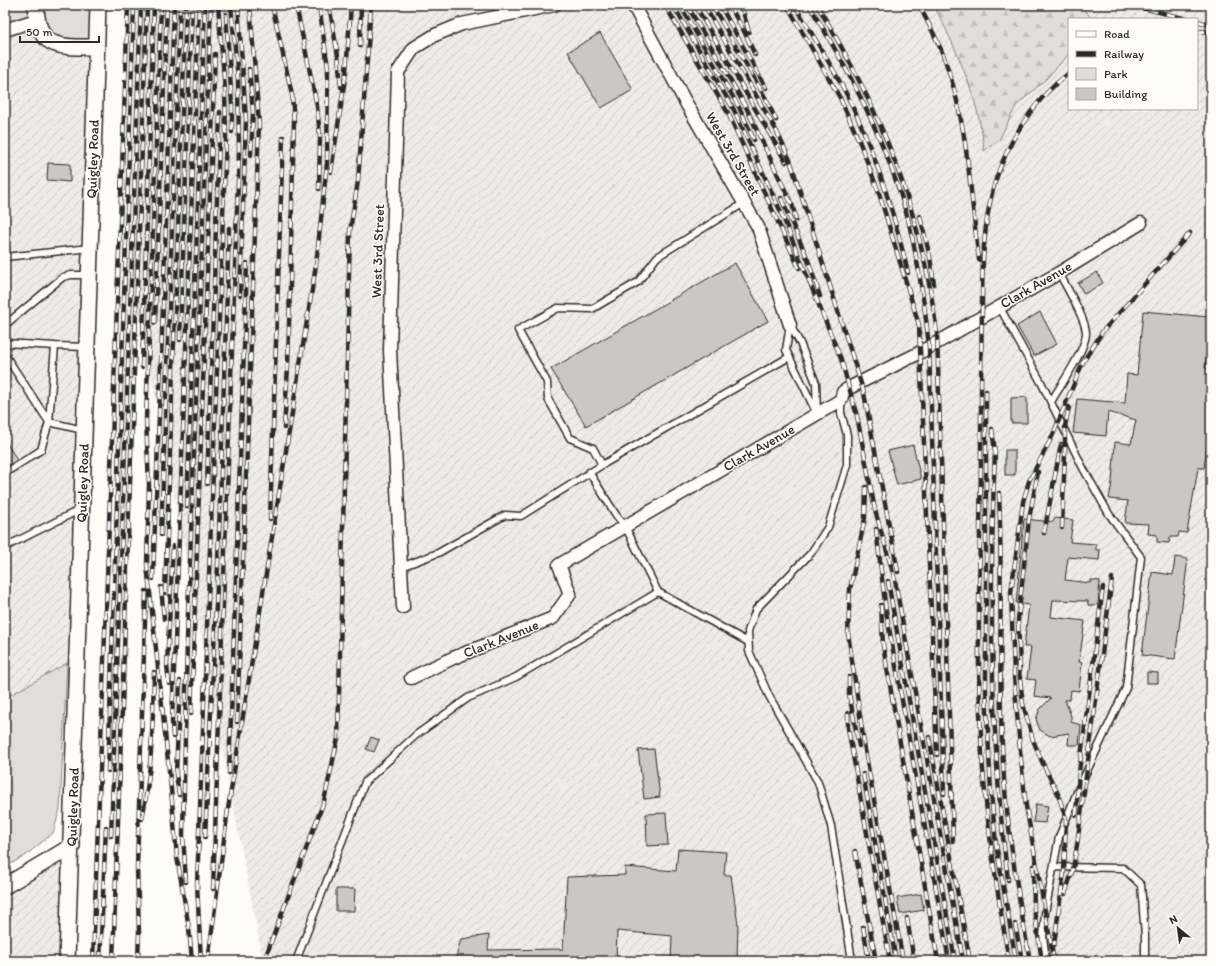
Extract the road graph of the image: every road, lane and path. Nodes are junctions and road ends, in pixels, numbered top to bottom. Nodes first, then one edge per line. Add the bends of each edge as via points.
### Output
1 (36, 5) edge
2 (98, 5) edge
3 (554, 5) edge
4 (634, 5) edge
5 (36, 20) junction
6 (5, 30) edge
7 (97, 46) junction
8 (744, 203) junction
9 (1141, 223) dead end
10 (90, 248) junction
11 (5, 257) edge
12 (1059, 273) junction
13 (90, 275) junction
14 (999, 306) junction
15 (5, 325) edge
16 (790, 325) junction
17 (5, 343) edge
18 (55, 346) junction
19 (87, 347) junction
20 (5, 355) edge
21 (789, 357) junction
22 (841, 400) junction
23 (1050, 402) junction
24 (817, 414) junction
25 (49, 422) junction
26 (85, 430) junction
27 (602, 464) junction
28 (590, 472) junction
29 (5, 473) edge
30 (82, 508) junction
31 (625, 526) junction
32 (5, 547) edge
33 (401, 567) junction
34 (658, 592) junction
35 (403, 607) dead end
36 (748, 642) junction
37 (411, 678) dead end
38 (72, 846) junction
39 (1054, 867) junction
40 (5, 886) edge
41 (67, 961) edge
42 (296, 961) edge
43 (852, 961) edge
44 (1046, 961) edge
45 (1145, 961) edge

1 - 5 street
2 - 7 street, Quigley Road
3 - 33 street, West 3rd Street via 462,24 435,35 414,48 398,72 390,350
4 - 8 street, West 3rd Street via 686,103
5 - 6 street
5 - 7 street via 39,30 46,39 57,44 71,47
7 - 10 street, Quigley Road
8 - 16 street, West 3rd Street via 758,227
8 - 27 lane via 657,257 638,282 592,309 558,308 518,330 547,382 548,399 570,438 593,448
9 - 12 street, Clark Avenue
10 - 11 lane
10 - 13 street, Quigley Road
12 - 14 street, Clark Avenue
12 - 23 lane via 1079,311 1086,334 1079,355
13 - 15 lane via 63,277
13 - 19 street, Quigley Road
14 - 22 street, Clark Avenue via 919,353 849,388 843,392
14 - 23 lane
16 - 21 lane, West 3rd Street via 786,350
16 - 24 lane, West 3rd Street via 816,383
17 - 18 lane
18 - 19 lane
18 - 25 lane
19 - 26 street, Quigley Road
20 - 25 lane
21 - 24 lane, West 3rd Street
21 - 27 lane
22 - 24 street, Clark Avenue
22 - 36 lane via 841,413 847,435 847,465 828,527 811,553 756,609 748,632
23 - 39 lane via 1109,514 1141,557 1126,688 1066,819 1059,837
24 - 31 street, Clark Avenue
25 - 26 lane
25 - 29 lane via 41,450
26 - 30 street, Quigley Road
27 - 28 lane
28 - 31 lane
28 - 33 lane via 521,516 505,515 438,553
30 - 32 lane
30 - 38 street, Quigley Road
31 - 34 lane
31 - 37 street, Clark Avenue via 559,565 570,594 553,618
33 - 35 street, West 3rd Street
34 - 36 lane
34 - 42 lane via 516,677 468,698 416,735 364,782
36 - 43 lane via 749,651 769,696 818,782 831,826
38 - 40 street
38 - 41 street, Quigley Road
39 - 44 lane via 1043,938
39 - 45 lane via 1123,868 1141,885 1146,936

